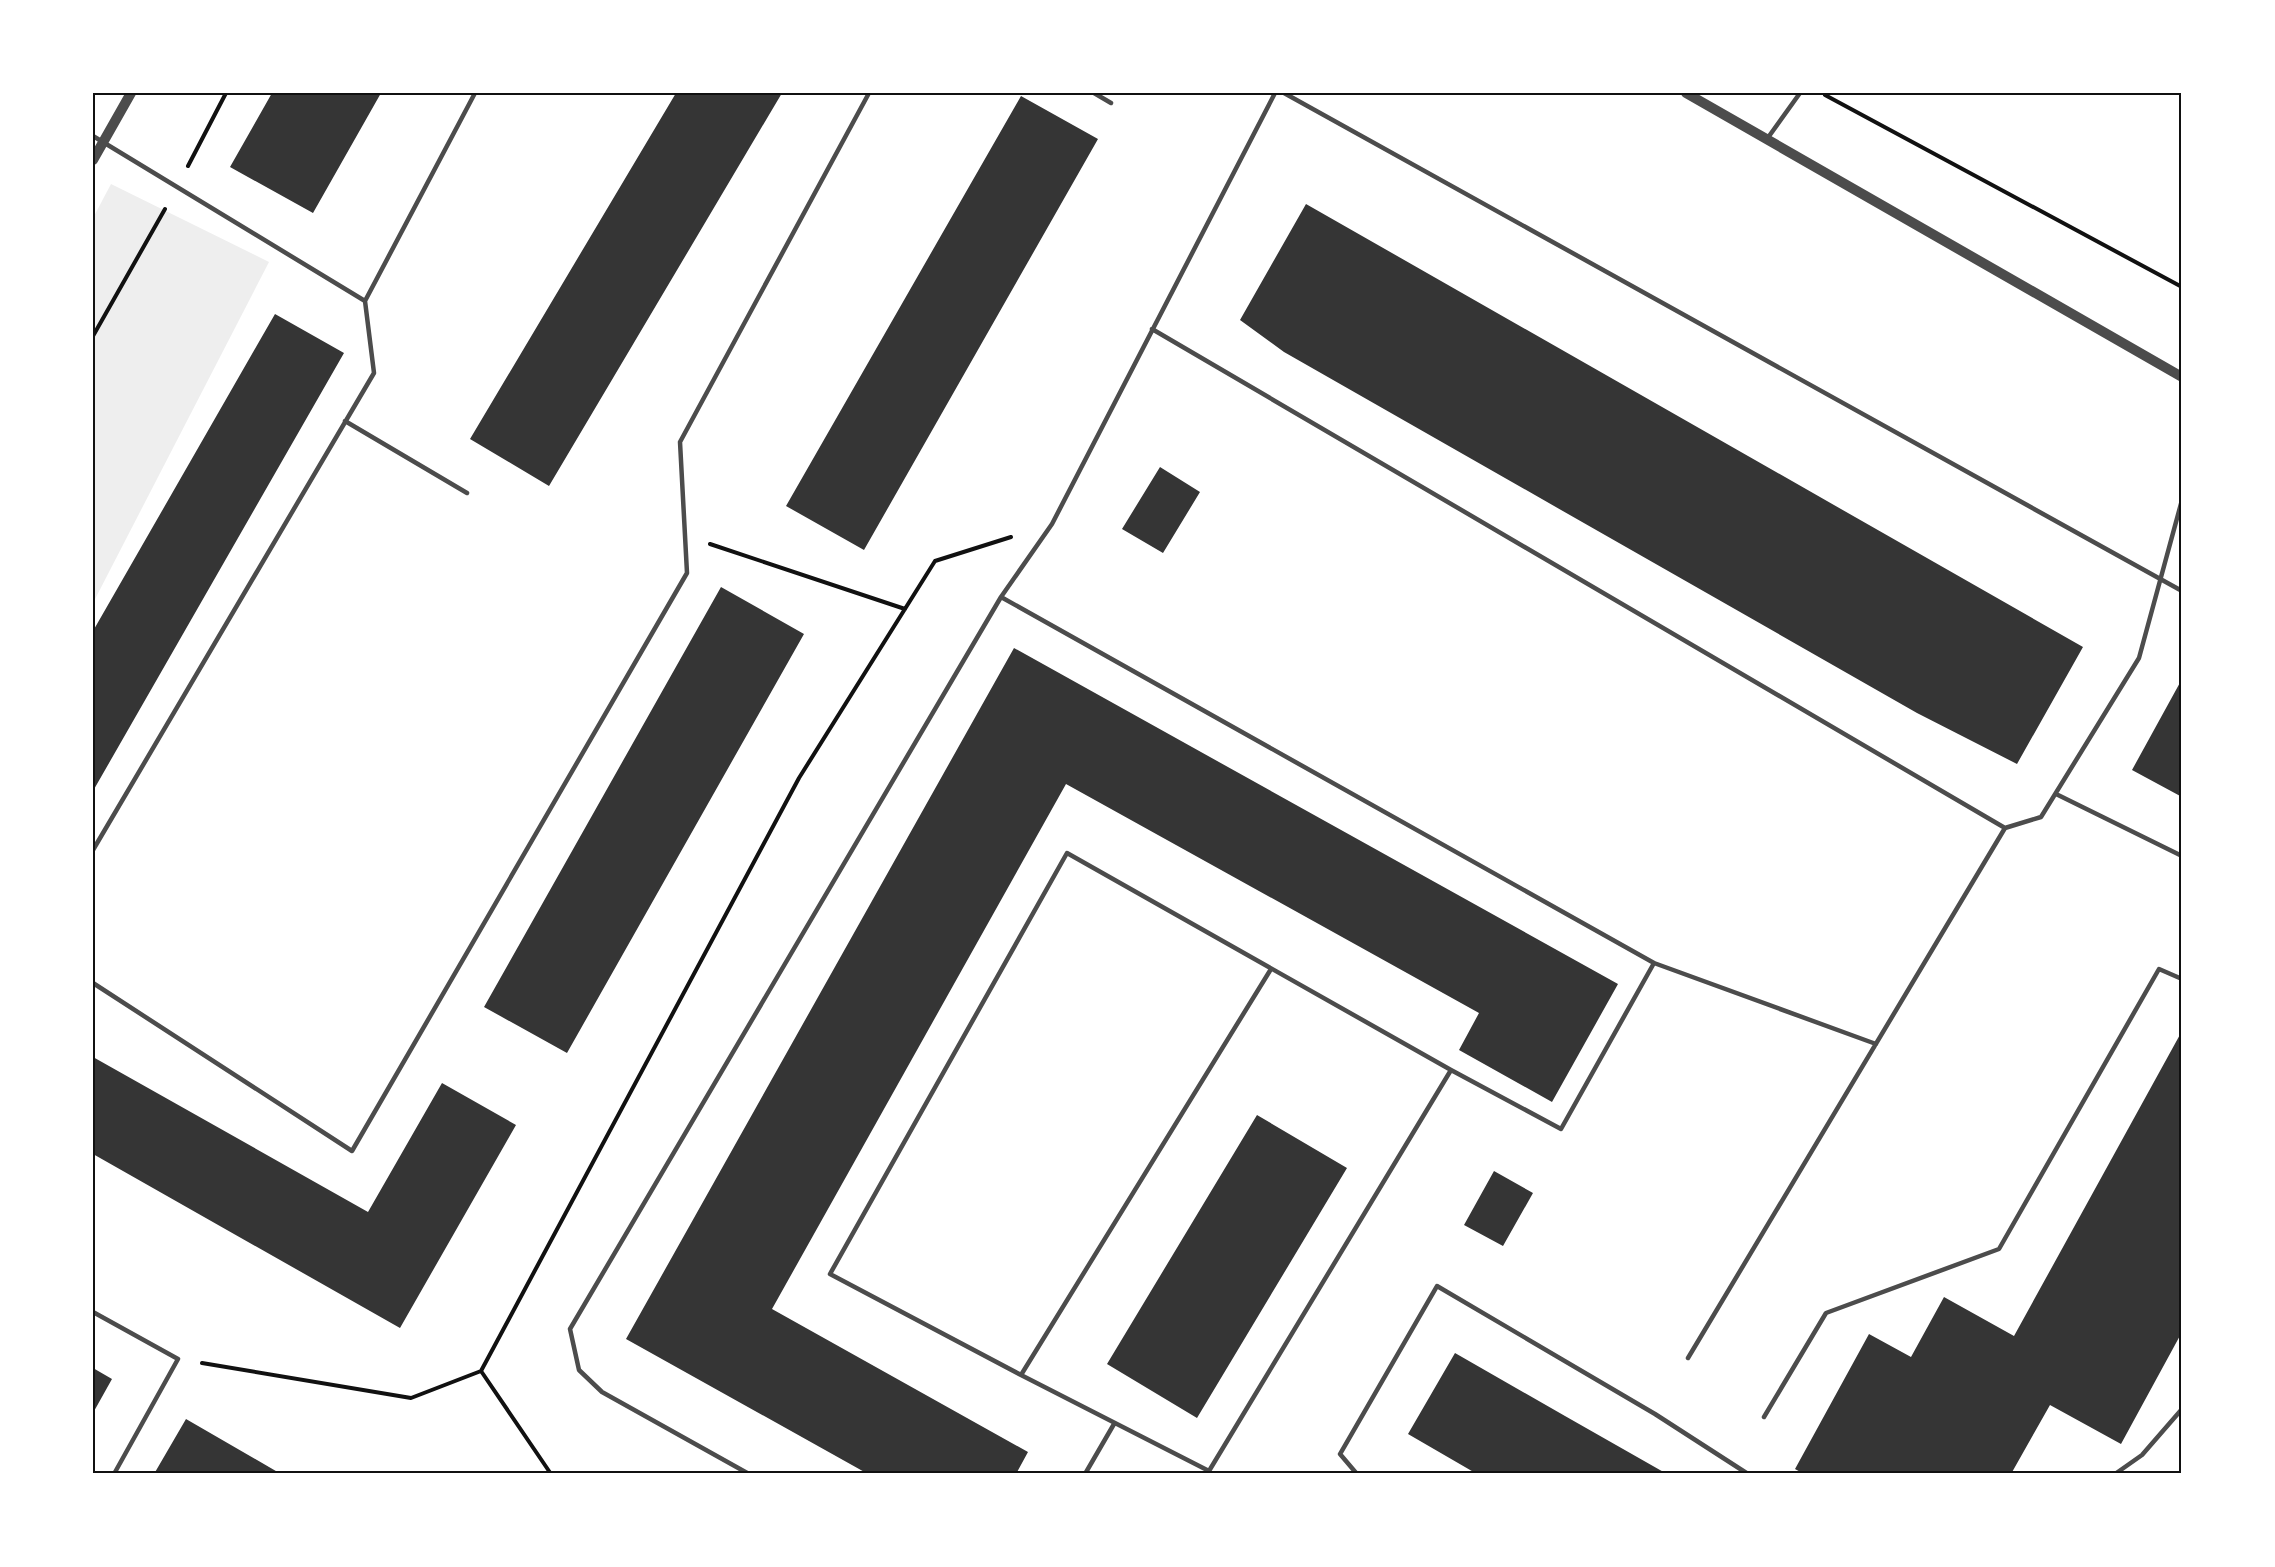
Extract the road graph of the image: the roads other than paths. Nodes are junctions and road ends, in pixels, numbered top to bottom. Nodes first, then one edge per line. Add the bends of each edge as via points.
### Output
1 (131, 93) edge
2 (475, 93) edge
3 (869, 93) edge
4 (1094, 93) edge
5 (1275, 93) edge
6 (1284, 93) edge
7 (1686, 93) edge
8 (1800, 93) edge
9 (1111, 103) dead end
10 (98, 139) edge
11 (1767, 139) junction
12 (93, 160) edge
13 (365, 301) junction
14 (1152, 329) junction
15 (2182, 377) edge
16 (345, 422) junction
17 (467, 493) dead end
18 (2182, 500) edge
19 (2161, 579) junction
20 (2182, 591) edge
21 (1001, 597) junction
22 (2056, 794) junction
23 (2005, 828) junction
24 (93, 850) edge
25 (2182, 856) edge
26 (1654, 963) junction
27 (1271, 969) junction
28 (2182, 979) edge
29 (93, 983) edge
30 (1876, 1044) junction
31 (1451, 1070) junction
32 (93, 1312) edge
33 (1688, 1358) dead end
34 (1021, 1375) junction
35 (2182, 1409) edge
36 (1764, 1417) dead end
37 (1114, 1424) junction
38 (1208, 1473) edge
39 (114, 1474) edge
40 (749, 1474) edge
41 (1085, 1474) edge
42 (1357, 1474) edge
43 (1748, 1474) edge
44 (2115, 1474) edge

1 - 10 street
2 - 13 lane
3 - 29 lane via 680,442 687,573 352,1151
4 - 9 lane
5 - 14 lane
6 - 19 lane
7 - 11 street
8 - 11 lane
10 - 12 street
10 - 13 lane
11 - 15 street
13 - 16 lane via 374,373
14 - 21 lane via 1052,524
14 - 23 lane
16 - 17 lane
16 - 24 lane
18 - 19 lane
19 - 20 lane
19 - 22 lane via 2139,658
21 - 26 lane
21 - 40 lane via 570,1329 579,1370 602,1392
22 - 23 lane via 2041,817
22 - 25 lane
23 - 30 lane
26 - 30 lane
26 - 31 lane via 1561,1129
27 - 31 lane
27 - 34 lane
27 - 34 lane via 1067,853 830,1274
28 - 36 lane via 2159,969 1999,1249 1826,1314
30 - 33 lane
31 - 38 lane
32 - 39 lane via 178,1359
34 - 37 lane
35 - 44 lane via 2142,1455
37 - 38 lane
37 - 41 lane
42 - 43 lane via 1340,1454 1437,1286

